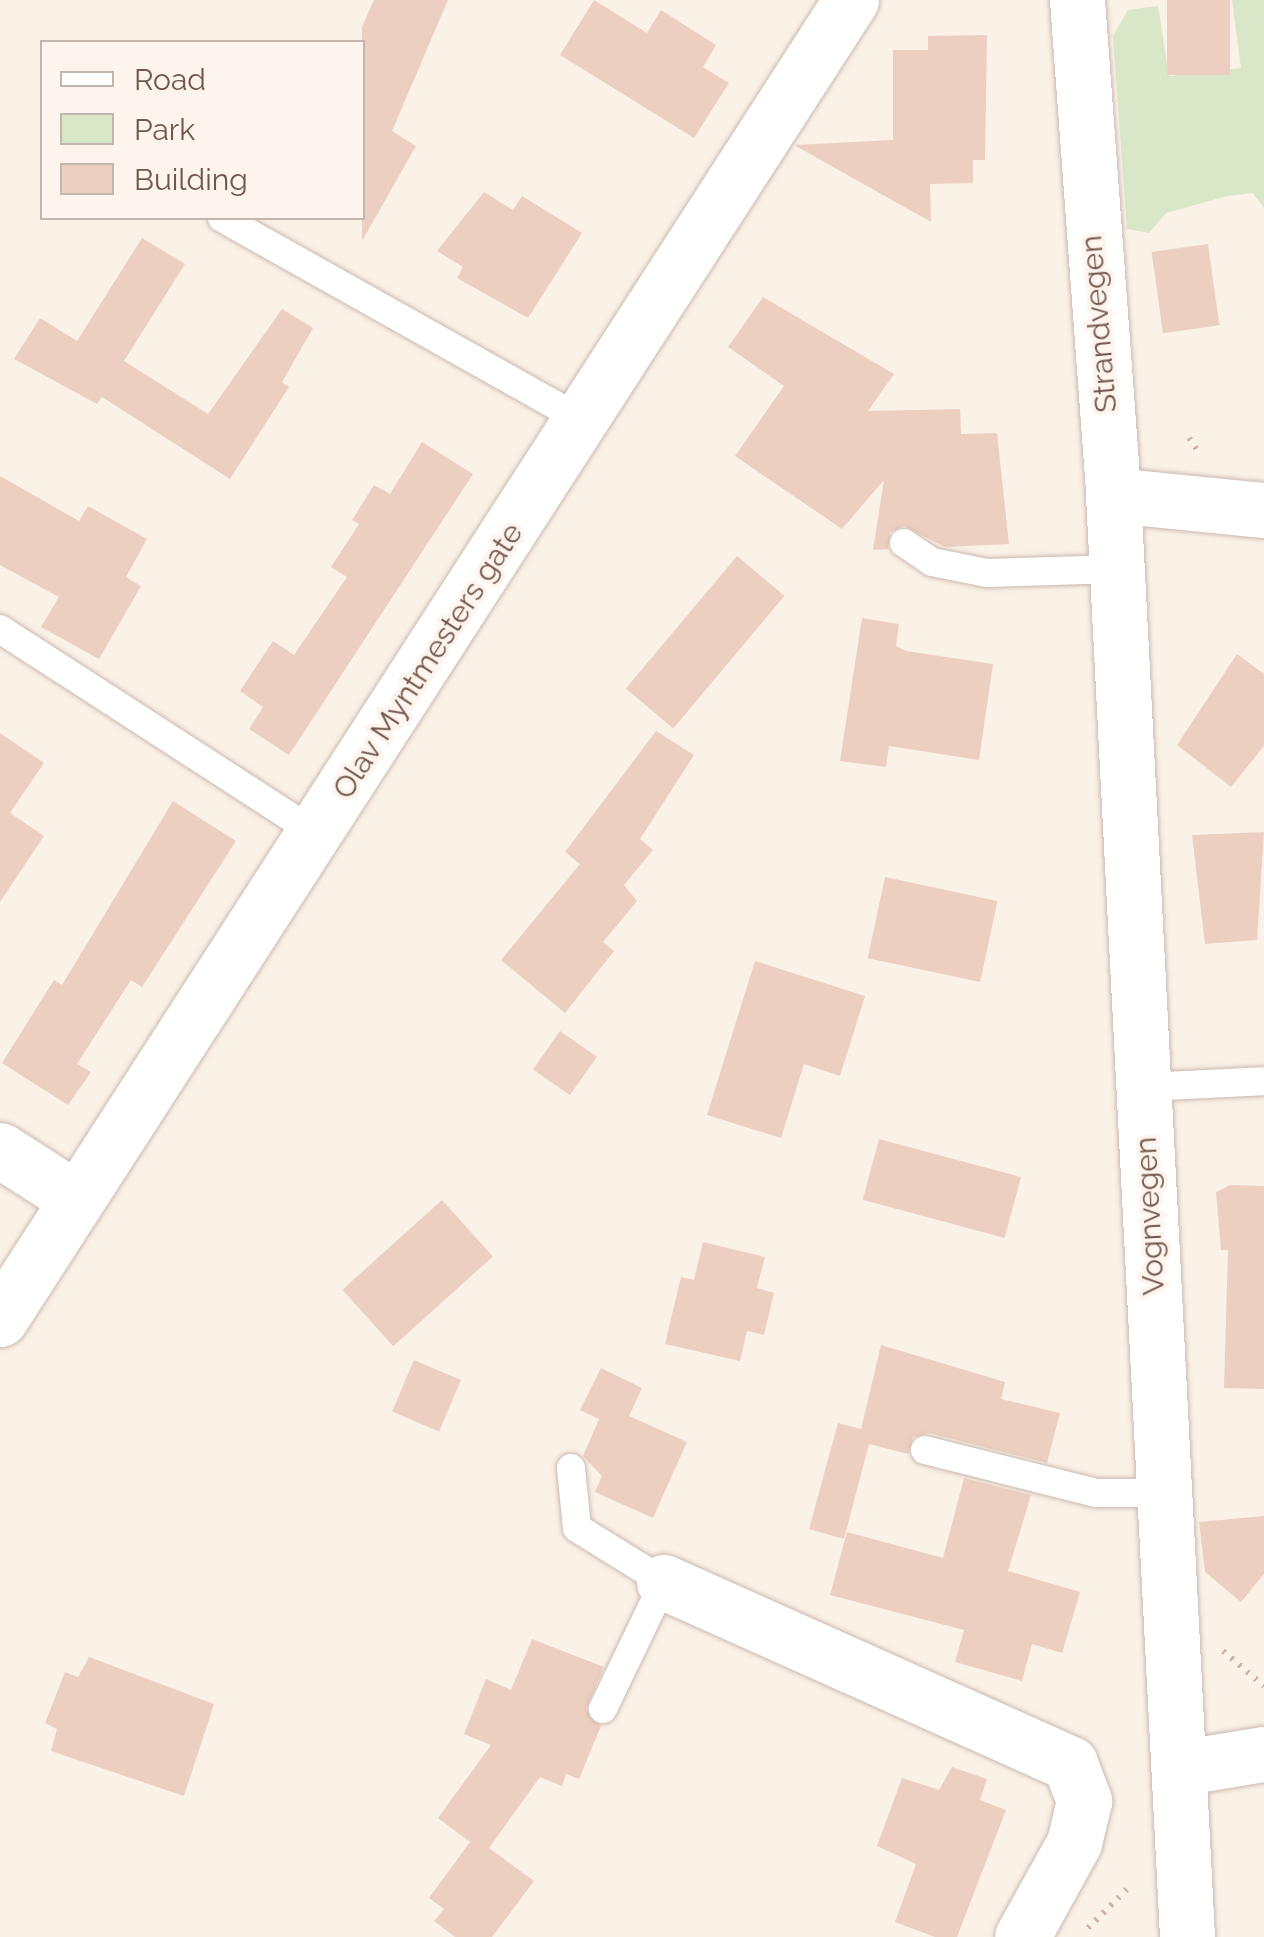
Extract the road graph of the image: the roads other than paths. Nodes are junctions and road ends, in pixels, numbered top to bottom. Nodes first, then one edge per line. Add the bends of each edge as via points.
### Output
1 (851, 0) edge
2 (1077, 0) edge
3 (226, 220) edge
4 (584, 421) junction
5 (1113, 495) junction
6 (1264, 510) edge
7 (904, 543) dead end
8 (1116, 569) junction
9 (0, 629) edge
10 (315, 833) junction
11 (1264, 1081) edge
12 (1143, 1087) junction
13 (0, 1150) edge
14 (76, 1198) junction
15 (0, 1319) edge
16 (926, 1450) dead end
17 (570, 1468) dead end
18 (1164, 1493) junction
19 (664, 1582) junction
20 (603, 1708) dead end
21 (1264, 1754) edge
22 (1179, 1768) junction
23 (1022, 1937) edge
24 (1187, 1937) edge

1 - 4 street, Olav Myntmesters gate
2 - 5 street, Strandvegen
3 - 4 lane
4 - 10 street, Olav Myntmesters gate
5 - 6 street
5 - 8 street, Vognvegen
7 - 8 lane via 932,562 987,573
8 - 12 street, Vognvegen
9 - 10 lane
10 - 14 street, Olav Myntmesters gate
11 - 12 lane
12 - 18 street, Vognvegen
13 - 14 street
14 - 15 street, Olav Myntmesters gate
16 - 18 lane via 1096,1493
17 - 19 lane via 577,1528
18 - 22 street, Vognvegen
19 - 20 lane
19 - 23 street via 1070,1764 1084,1801 1074,1842
21 - 22 street
22 - 24 street, Vognvegen

